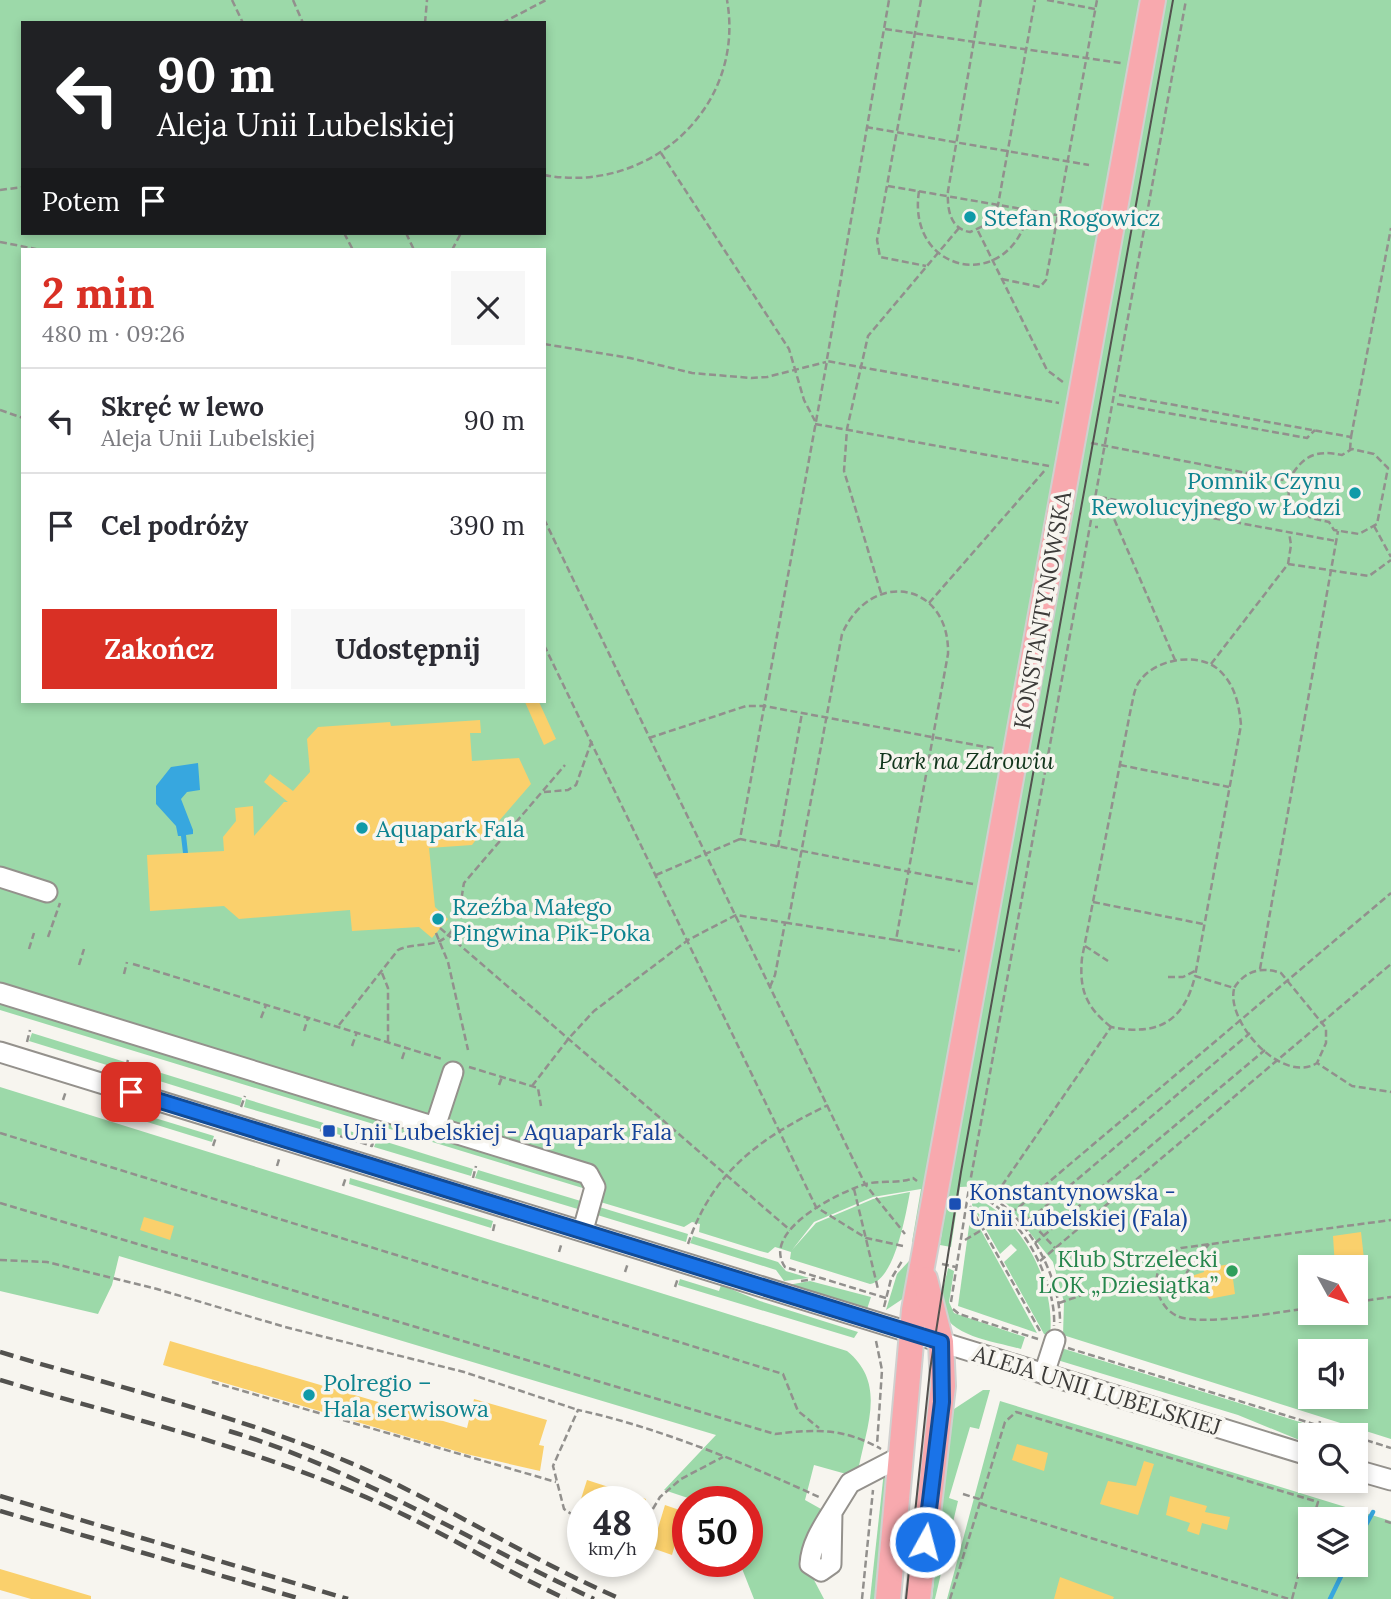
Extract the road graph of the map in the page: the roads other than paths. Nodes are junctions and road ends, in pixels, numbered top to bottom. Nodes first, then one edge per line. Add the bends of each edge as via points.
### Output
1 (1153, 0) edge
2 (0, 877) edge
3 (47, 892) road end
4 (0, 993) edge
5 (0, 1052) edge
6 (454, 1066) road end
7 (440, 1129) junction
8 (583, 1230) junction
9 (915, 1256) junction
10 (911, 1333) junction
11 (1052, 1339) road end
12 (941, 1342) junction
13 (1044, 1374) junction
14 (1298, 1452) edge
15 (900, 1457) junction
16 (1368, 1473) edge
17 (1391, 1480) edge
18 (834, 1509) road end
19 (888, 1599) edge
20 (918, 1599) edge

1 - 9 main road, KONSTANTYNOWSKA
2 - 3 street
4 - 7 street
5 - 8 street, ALEJA UNII LUBELSKIEJ
6 - 7 street via 437,1121
7 - 8 street via 588,1174 595,1187
8 - 10 street, ALEJA UNII LUBELSKIEJ
9 - 10 main road, KONSTANTYNOWSKA
9 - 12 main road, KONSTANTYNOWSKA
10 - 12 street, ALEJA UNII LUBELSKIEJ
10 - 15 main road, KONSTANTYNOWSKA
11 - 13 street
12 - 13 street, ALEJA UNII LUBELSKIEJ
12 - 20 main road, KONSTANTYNOWSKA via 942,1402
13 - 14 street, ALEJA UNII LUBELSKIEJ
15 - 18 street via 850,1483
15 - 19 main road, KONSTANTYNOWSKA
16 - 17 street

